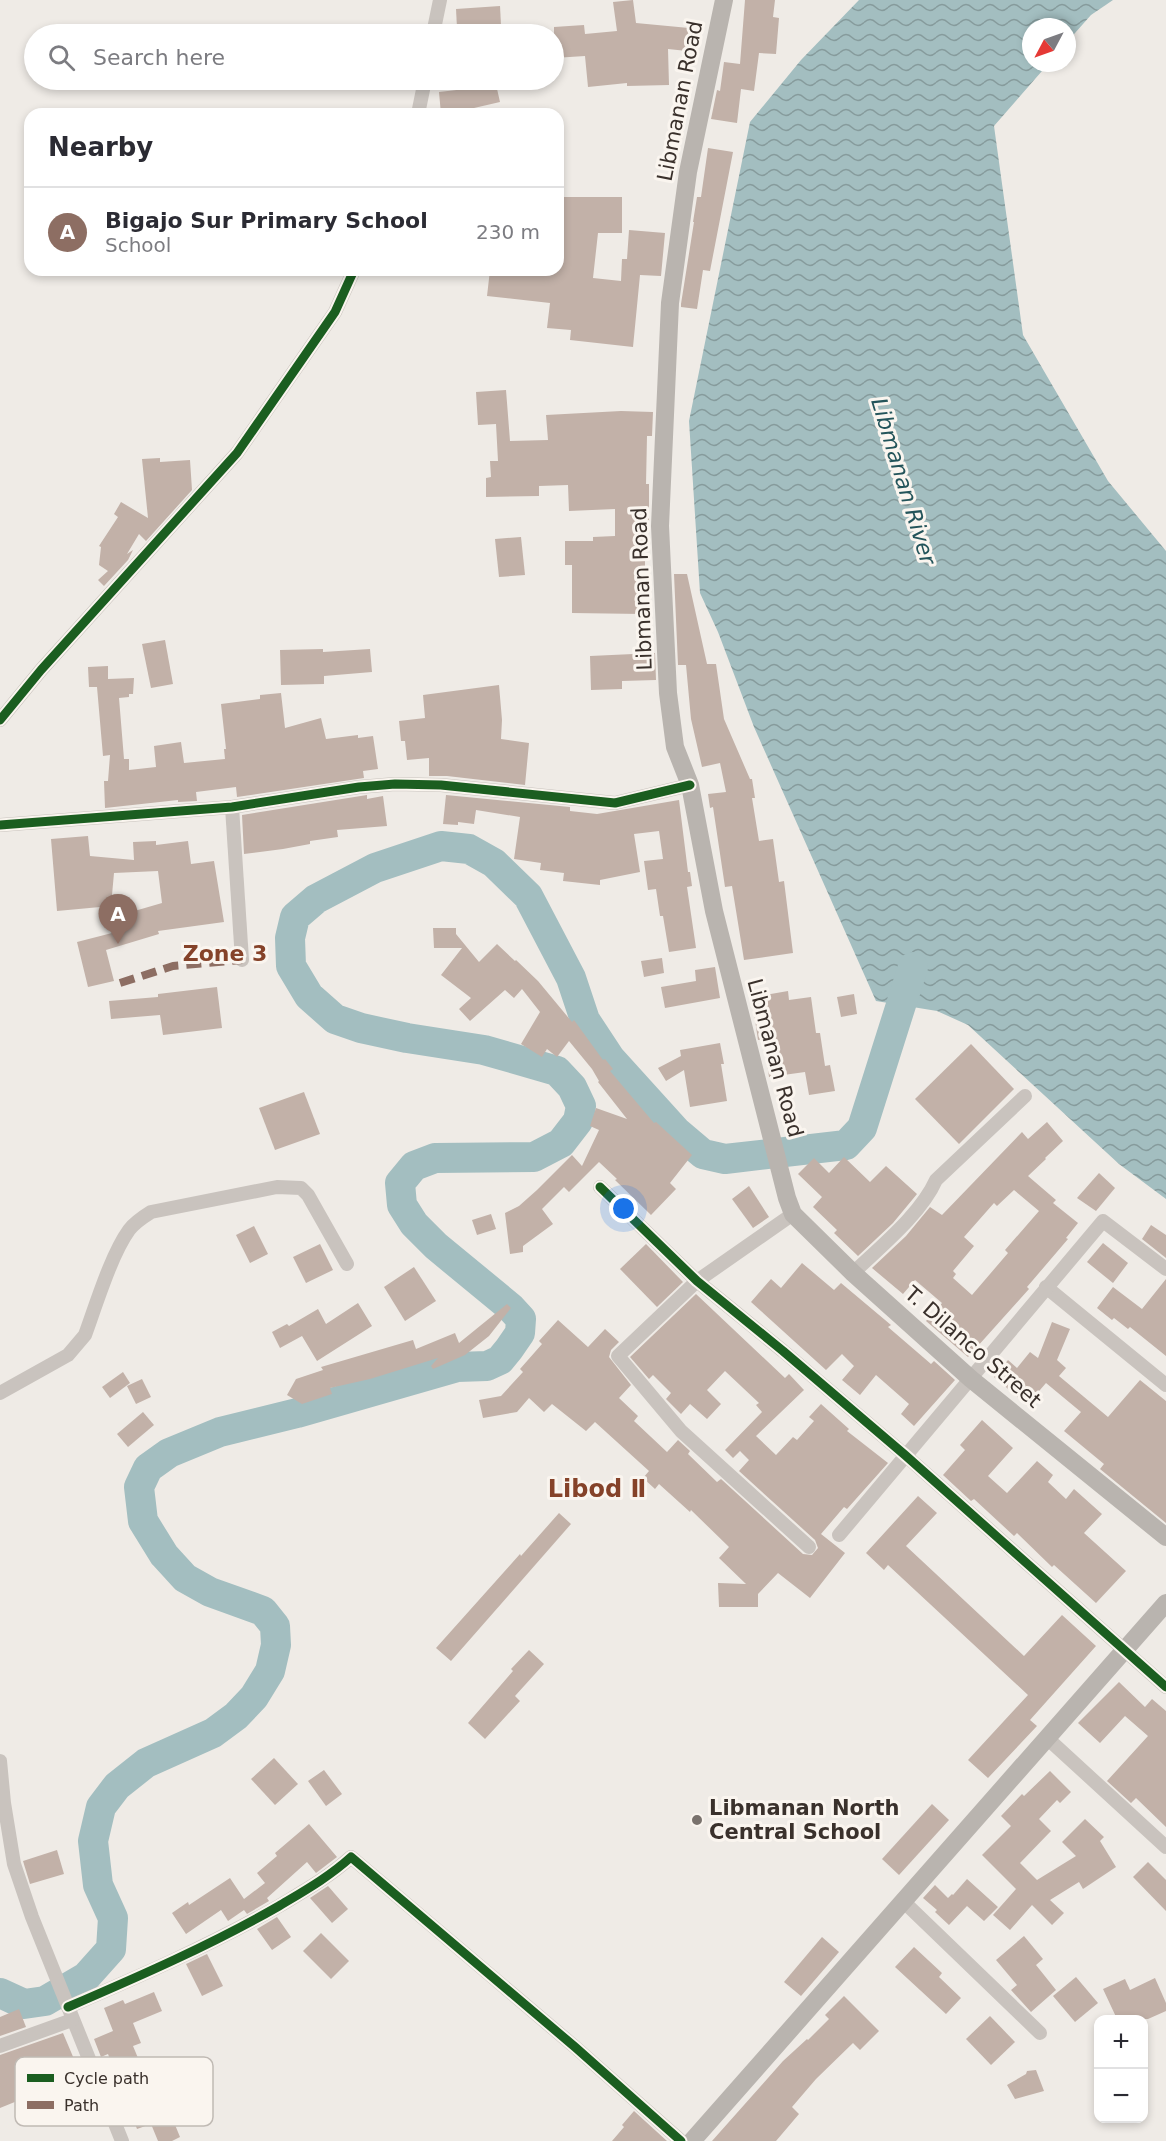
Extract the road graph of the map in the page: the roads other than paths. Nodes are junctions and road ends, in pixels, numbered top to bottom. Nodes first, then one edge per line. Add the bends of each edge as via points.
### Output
1 (440, 0) edge
2 (724, 0) edge
3 (435, 24) edge
4 (423, 90) edge
5 (419, 108) edge
6 (351, 276) edge
7 (0, 720) edge
8 (690, 784) junction
9 (232, 807) junction
10 (0, 825) edge
11 (242, 960) dead end
12 (1025, 1096) dead end
13 (600, 1187) dead end
14 (793, 1214) junction
15 (347, 1264) dead end
16 (1166, 1269) edge
17 (853, 1273) junction
18 (697, 1281) junction
19 (1046, 1287) junction
20 (971, 1378) junction
21 (1166, 1385) edge
22 (0, 1393) edge
23 (904, 1455) junction
24 (839, 1535) dead end
25 (1166, 1537) edge
26 (809, 1547) dead end
27 (1166, 1603) edge
28 (1123, 1651) junction
29 (1166, 1687) edge
30 (1047, 1738) junction
31 (0, 1761) edge
32 (1166, 1847) edge
33 (903, 1901) junction
34 (69, 2010) junction
35 (1040, 2033) dead end
36 (0, 2046) edge
37 (88, 2057) edge
38 (116, 2126) edge
39 (122, 2141) edge
40 (681, 2141) edge
41 (692, 2141) edge

1 - 3 street
2 - 8 main road, Libmanan Road via 676,246 664,413 660,526 668,693 675,747
4 - 5 street
6 - 7 street via 334,312 237,453
8 - 9 street via 615,803 395,784
8 - 14 main road, Libmanan Road via 714,911
9 - 10 street
9 - 11 street
12 - 17 street via 936,1180 919,1208
13 - 18 street
14 - 17 main road, T. Dilanco Street
14 - 18 street
15 - 22 street via 301,1188 277,1187 151,1212 128,1232 77,1346
16 - 19 street via 1103,1221
17 - 20 main road, T. Dilanco Street
18 - 23 street
18 - 26 street via 618,1356 681,1431
19 - 20 street
19 - 21 street
20 - 23 street
20 - 25 main road, T. Dilanco Street
23 - 24 street
23 - 28 street
27 - 28 main road
28 - 29 street
28 - 30 main road
30 - 32 street
30 - 33 main road
31 - 34 street via 14,1864
33 - 35 street
33 - 41 main road
34 - 36 street
34 - 37 street
34 - 40 street via 250,1923 334,1872 351,1857
38 - 39 street

